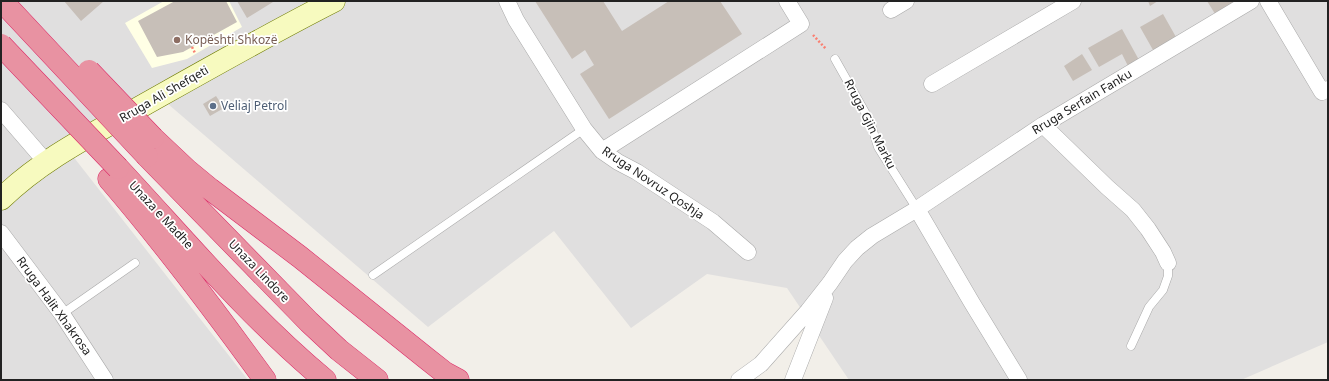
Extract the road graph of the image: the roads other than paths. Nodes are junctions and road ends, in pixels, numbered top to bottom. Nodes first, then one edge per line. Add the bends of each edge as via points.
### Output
1 (2, 1) edge
2 (22, 1) edge
3 (334, 1) edge
4 (507, 1) edge
5 (787, 1) edge
6 (906, 1) edge
7 (1073, 1) edge
8 (1251, 1) edge
9 (1268, 1) edge
10 (891, 10) dead end
11 (1, 45) edge
12 (835, 59) road end
13 (1, 65) edge
14 (932, 84) dead end
15 (1325, 91) edge
16 (1, 110) edge
17 (1044, 125) junction
18 (584, 129) junction
19 (150, 147) junction
20 (602, 151) junction
21 (46, 162) junction
22 (113, 173) junction
23 (1, 199) edge
24 (917, 209) junction
25 (1, 233) edge
26 (748, 252) dead end
27 (135, 263) dead end
28 (1168, 263) joint
29 (373, 274) dead end
30 (830, 284) junction
31 (62, 314) junction
32 (1131, 346) dead end
33 (105, 380) edge
34 (265, 380) edge
35 (325, 380) edge
36 (377, 380) edge
37 (458, 380) edge
38 (739, 380) edge
39 (793, 380) edge
40 (1019, 380) edge

1 - 19 highway, bridge
2 - 19 highway, bridge
3 - 21 main road, Rruga Ali Shefqeti via 225,59
4 - 18 street, Rruga Novruz Qoshja via 516,20
5 - 20 street via 801,24
6 - 10 street
7 - 14 street
8 - 17 street, Rruga Serfain Fanku
9 - 15 street
11 - 22 highway, Unaza e Madhe, bridge
12 - 24 lane, Rruga Gjin Marku via 870,121 878,147
13 - 22 highway
16 - 21 street
17 - 24 street, Rruga Serfain Fanku
17 - 28 street via 1106,188 1133,210 1148,229
18 - 20 street, Rruga Novruz Qoshja
18 - 29 lane
19 - 36 highway, Unaza Lindore via 272,285 339,350
19 - 37 highway via 187,170 438,368
20 - 26 street, Rruga Novruz Qoshja via 713,222
21 - 23 main road, Rruga Ali Shefqeti
22 - 34 highway
22 - 35 highway, Unaza e Madhe via 291,351
24 - 30 street, Rruga Serfain Fanku via 857,248
24 - 40 street
25 - 31 street, Rruga Halit Xhakrosa
27 - 31 lane
28 - 32 lane via 1168,276 1163,290 1149,307
30 - 38 street, Rruga Serfain Fanku via 761,364
30 - 39 street, Rruga Serfain Fanku
31 - 33 street, Rruga Halit Xhakrosa

